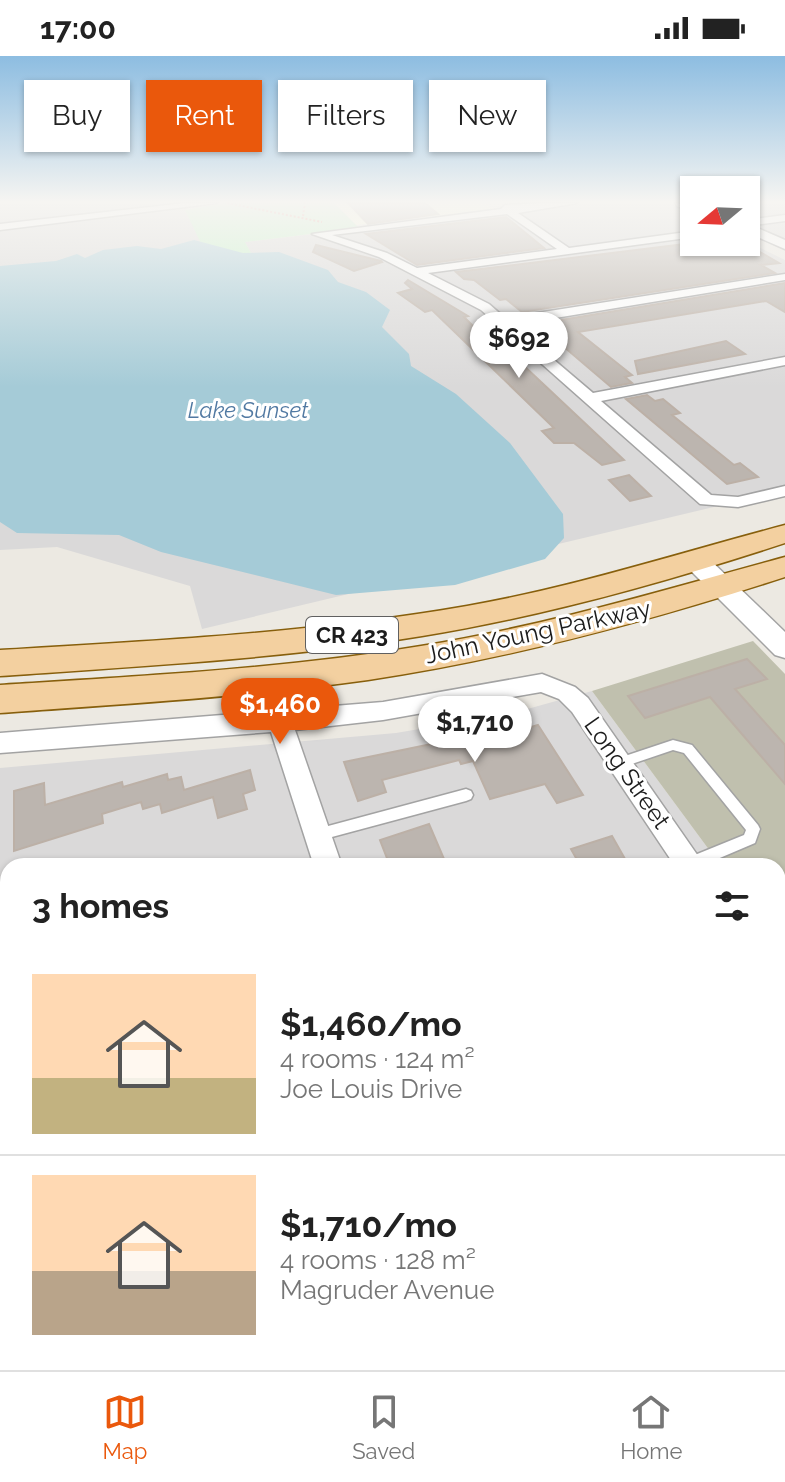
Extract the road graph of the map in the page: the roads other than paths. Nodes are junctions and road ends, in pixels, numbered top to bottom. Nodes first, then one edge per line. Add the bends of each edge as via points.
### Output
1 (404, 264) edge
2 (468, 264) edge
3 (419, 271) junction
4 (785, 277) edge
5 (505, 322) junction
6 (785, 361) edge
7 (591, 398) junction
8 (785, 491) edge
9 (785, 534) edge
10 (697, 562) junction
11 (785, 567) edge
12 (723, 587) junction
13 (785, 648) edge
14 (0, 663) edge
15 (0, 699) edge
16 (280, 722) junction
17 (0, 743) edge
18 (620, 763) junction
19 (466, 795) dead end
20 (317, 835) junction
21 (325, 858) edge
22 (686, 858) edge
23 (707, 858) edge

1 - 3 street
2 - 3 street
3 - 5 street
4 - 5 street
5 - 7 street
6 - 7 street
7 - 8 street via 700,496 738,502
9 - 10 main road, John Young Parkway / CR 423
10 - 12 street
10 - 14 main road, John Young Parkway / CR 423 via 596,590 424,625 242,647
11 - 12 main road, John Young Parkway / CR 423
12 - 13 street
12 - 15 main road, John Young Parkway / CR 423 via 593,623 412,660 250,680
16 - 17 street
16 - 18 street, Long Street via 453,700 527,683 556,686 580,705
16 - 20 street
18 - 22 street, Long Street
18 - 23 lane via 673,745 688,749 753,829 750,839
19 - 20 lane
20 - 21 street

